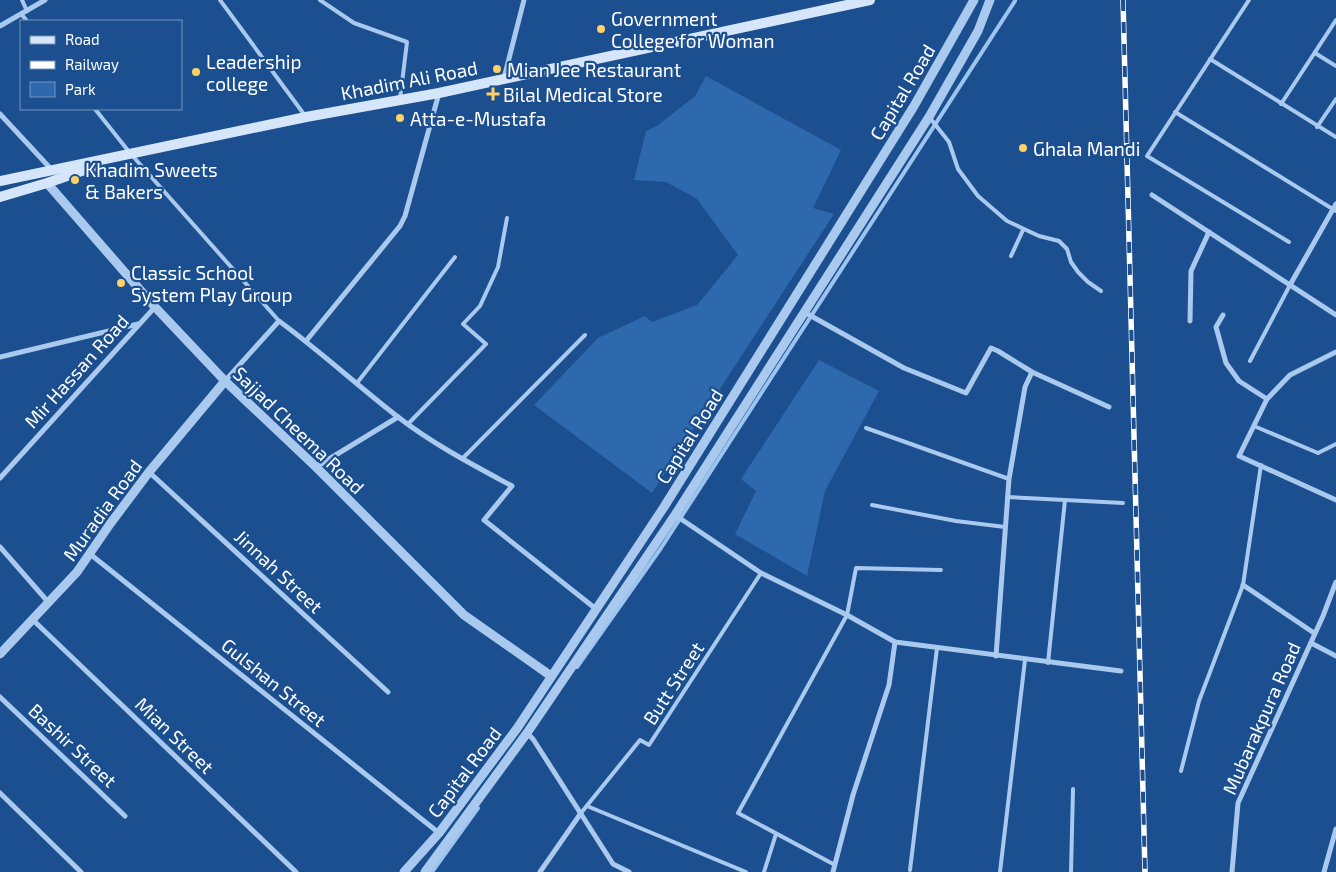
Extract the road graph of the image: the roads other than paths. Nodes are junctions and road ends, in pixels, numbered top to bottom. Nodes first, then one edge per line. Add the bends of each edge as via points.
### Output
1 (22, 0) edge
2 (46, 0) edge
3 (220, 0) edge
4 (320, 0) edge
5 (524, 0) edge
6 (870, 0) edge
7 (974, 0) edge
8 (990, 0) edge
9 (1249, 0) edge
10 (27, 11) junction
11 (22, 15) junction
12 (26, 20) edge
13 (1336, 20) edge
14 (0, 26) edge
15 (1315, 53) junction
16 (1210, 59) junction
17 (1336, 66) edge
18 (504, 79) junction
19 (439, 93) junction
20 (1336, 99) edge
21 (400, 101) junction
22 (1282, 104) junction
23 (914, 106) junction
24 (96, 110) edge
25 (1175, 112) junction
26 (0, 114) edge
27 (306, 116) junction
28 (930, 118) junction
29 (1318, 127) junction
30 (1336, 137) edge
31 (130, 153) junction
32 (51, 170) junction
33 (0, 181) edge
34 (47, 184) junction
35 (1152, 195) dead end
36 (0, 197) edge
37 (1336, 204) edge
38 (1334, 211) edge
39 (507, 218) dead end
40 (1023, 230) junction
41 (1209, 232) junction
42 (1289, 242) dead end
43 (1011, 256) dead end
44 (455, 257) dead end
45 (1290, 285) junction
46 (1101, 291) dead end
47 (155, 307) junction
48 (804, 312) junction
49 (1223, 315) dead end
50 (1336, 315) edge
51 (279, 321) junction
52 (1190, 321) dead end
53 (139, 324) junction
54 (585, 334) dead end
55 (306, 341) junction
56 (1336, 352) edge
57 (0, 357) edge
58 (1250, 362) dead end
59 (1032, 372) junction
60 (224, 381) junction
61 (358, 382) junction
62 (1267, 400) junction
63 (1110, 407) dead end
64 (398, 416) junction
65 (408, 424) junction
66 (1254, 426) junction
67 (866, 428) dead end
68 (1336, 444) edge
69 (462, 459) junction
70 (316, 466) junction
71 (1261, 466) junction
72 (149, 472) junction
73 (0, 478) edge
74 (1009, 479) junction
75 (1007, 497) junction
76 (1064, 500) junction
77 (1336, 500) edge
78 (1123, 503) dead end
79 (872, 505) dead end
80 (664, 507) junction
81 (675, 515) junction
82 (1005, 527) junction
83 (0, 547) edge
84 (90, 554) junction
85 (941, 570) dead end
86 (761, 573) junction
87 (1336, 582) edge
88 (1243, 585) junction
89 (49, 603) junction
90 (596, 609) junction
91 (847, 615) junction
92 (33, 620) junction
93 (1314, 633) junction
94 (895, 642) junction
95 (1310, 643) junction
96 (937, 648) junction
97 (0, 654) edge
98 (996, 656) junction
99 (1336, 656) edge
100 (1025, 660) junction
101 (1048, 663) junction
102 (1121, 671) dead end
103 (551, 676) junction
104 (388, 692) dead end
105 (0, 697) edge
106 (518, 727) junction
107 (529, 735) junction
108 (1181, 771) dead end
109 (1073, 790) dead end
110 (0, 793) edge
111 (587, 806) junction
112 (580, 813) junction
113 (125, 816) dead end
114 (1336, 829) edge
115 (439, 833) junction
116 (776, 834) junction
117 (835, 865) junction
118 (910, 870) dead end
119 (81, 872) edge
120 (296, 872) edge
121 (404, 872) edge
122 (425, 872) edge
123 (540, 872) edge
124 (629, 872) edge
125 (746, 872) edge
126 (764, 872) edge
127 (833, 872) edge
128 (1000, 872) edge
129 (1071, 872) edge
130 (1232, 872) edge
131 (1324, 872) edge

1 - 10 lane
2 - 10 street
3 - 27 lane
4 - 21 lane via 354,23 407,42
5 - 18 street
6 - 18 main road, Khadim Ali Road
7 - 23 street, Capital Road
8 - 28 street via 978,31
9 - 16 lane
10 - 11 street
11 - 12 lane
11 - 14 street
13 - 15 lane
15 - 17 lane
15 - 22 lane
16 - 22 lane
16 - 25 lane
18 - 19 main road, Khadim Ali Road
19 - 21 main road, Khadim Ali Road
19 - 55 street via 400,226
20 - 29 lane
21 - 27 main road, Khadim Ali Road
22 - 29 lane
23 - 28 street
23 - 80 street, Capital Road
24 - 31 lane
25 - 38 lane
25 - 42 lane via 1148,156
26 - 32 street
27 - 31 main road, Khadim Ali Road
28 - 40 lane via 949,142 958,168 978,196
28 - 48 street
29 - 30 lane
31 - 32 main road, Khadim Ali Road
31 - 34 main road, Khadim Ali Road
31 - 51 lane
32 - 33 main road, Khadim Ali Road
34 - 36 main road, Khadim Ali Road
34 - 47 street, Sajjad Cheema Road
35 - 41 street
37 - 38 street
38 - 45 street
39 - 65 lane via 498,267 480,306 463,324 486,344
40 - 43 lane
40 - 46 lane via 1059,241 1078,272
41 - 45 street
41 - 52 street via 1191,271
44 - 61 lane
45 - 50 street
45 - 58 lane
47 - 53 street, Mir Hassan Road
47 - 60 street, Sajjad Cheema Road
48 - 59 street via 904,368 966,393 991,348
48 - 81 street
49 - 62 street via 1216,327 1226,362 1239,381
51 - 55 street
51 - 60 street
53 - 57 street
53 - 73 street, Mir Hassan Road
54 - 69 lane
55 - 61 street
56 - 62 street via 1290,375
59 - 63 street
59 - 74 street via 1024,387
60 - 70 street, Sajjad Cheema Road
60 - 72 street, Muradia Road
61 - 64 street
62 - 66 street
64 - 65 street
64 - 70 street
65 - 69 street
66 - 68 lane via 1318,453
66 - 71 street via 1239,456
67 - 74 lane
69 - 90 street via 512,486 484,520
70 - 103 street, Sajjad Cheema Road via 464,615
71 - 77 street
71 - 88 lane
72 - 84 street, Muradia Road
72 - 104 street, Jinnah Street
74 - 75 street
75 - 76 lane
75 - 82 street
76 - 78 lane
76 - 101 lane
79 - 82 lane
80 - 81 street
80 - 90 street, Capital Road
81 - 86 street
81 - 107 street
82 - 98 street
83 - 89 street
84 - 89 street, Muradia Road
84 - 115 street, Gulshan Street
85 - 91 lane via 856,568
86 - 91 street
86 - 111 lane, Butt Street via 649,745 640,740
87 - 93 street, Mubarakpura Road
88 - 93 street
88 - 108 lane via 1199,701
89 - 92 street, Muradia Road
90 - 103 street, Capital Road
91 - 94 street
91 - 116 lane via 738,813
92 - 97 street, Muradia Road
92 - 120 street, Mian Street
93 - 95 street, Mubarakpura Road
94 - 96 street
94 - 117 street via 888,685 853,795
95 - 99 street
95 - 130 street, Mubarakpura Road via 1238,802
96 - 98 street
96 - 118 lane
98 - 100 street
100 - 101 street
100 - 128 lane
101 - 102 street
103 - 106 street, Capital Road
105 - 113 street, Bashir Street
106 - 107 street
106 - 115 street, Capital Road
107 - 112 street
107 - 122 street
109 - 129 lane
110 - 119 street
111 - 112 lane, Butt Street
111 - 125 lane
112 - 123 street
112 - 124 street via 613,864
114 - 131 street
115 - 121 street, Capital Road
116 - 117 lane
116 - 126 lane
117 - 127 street

